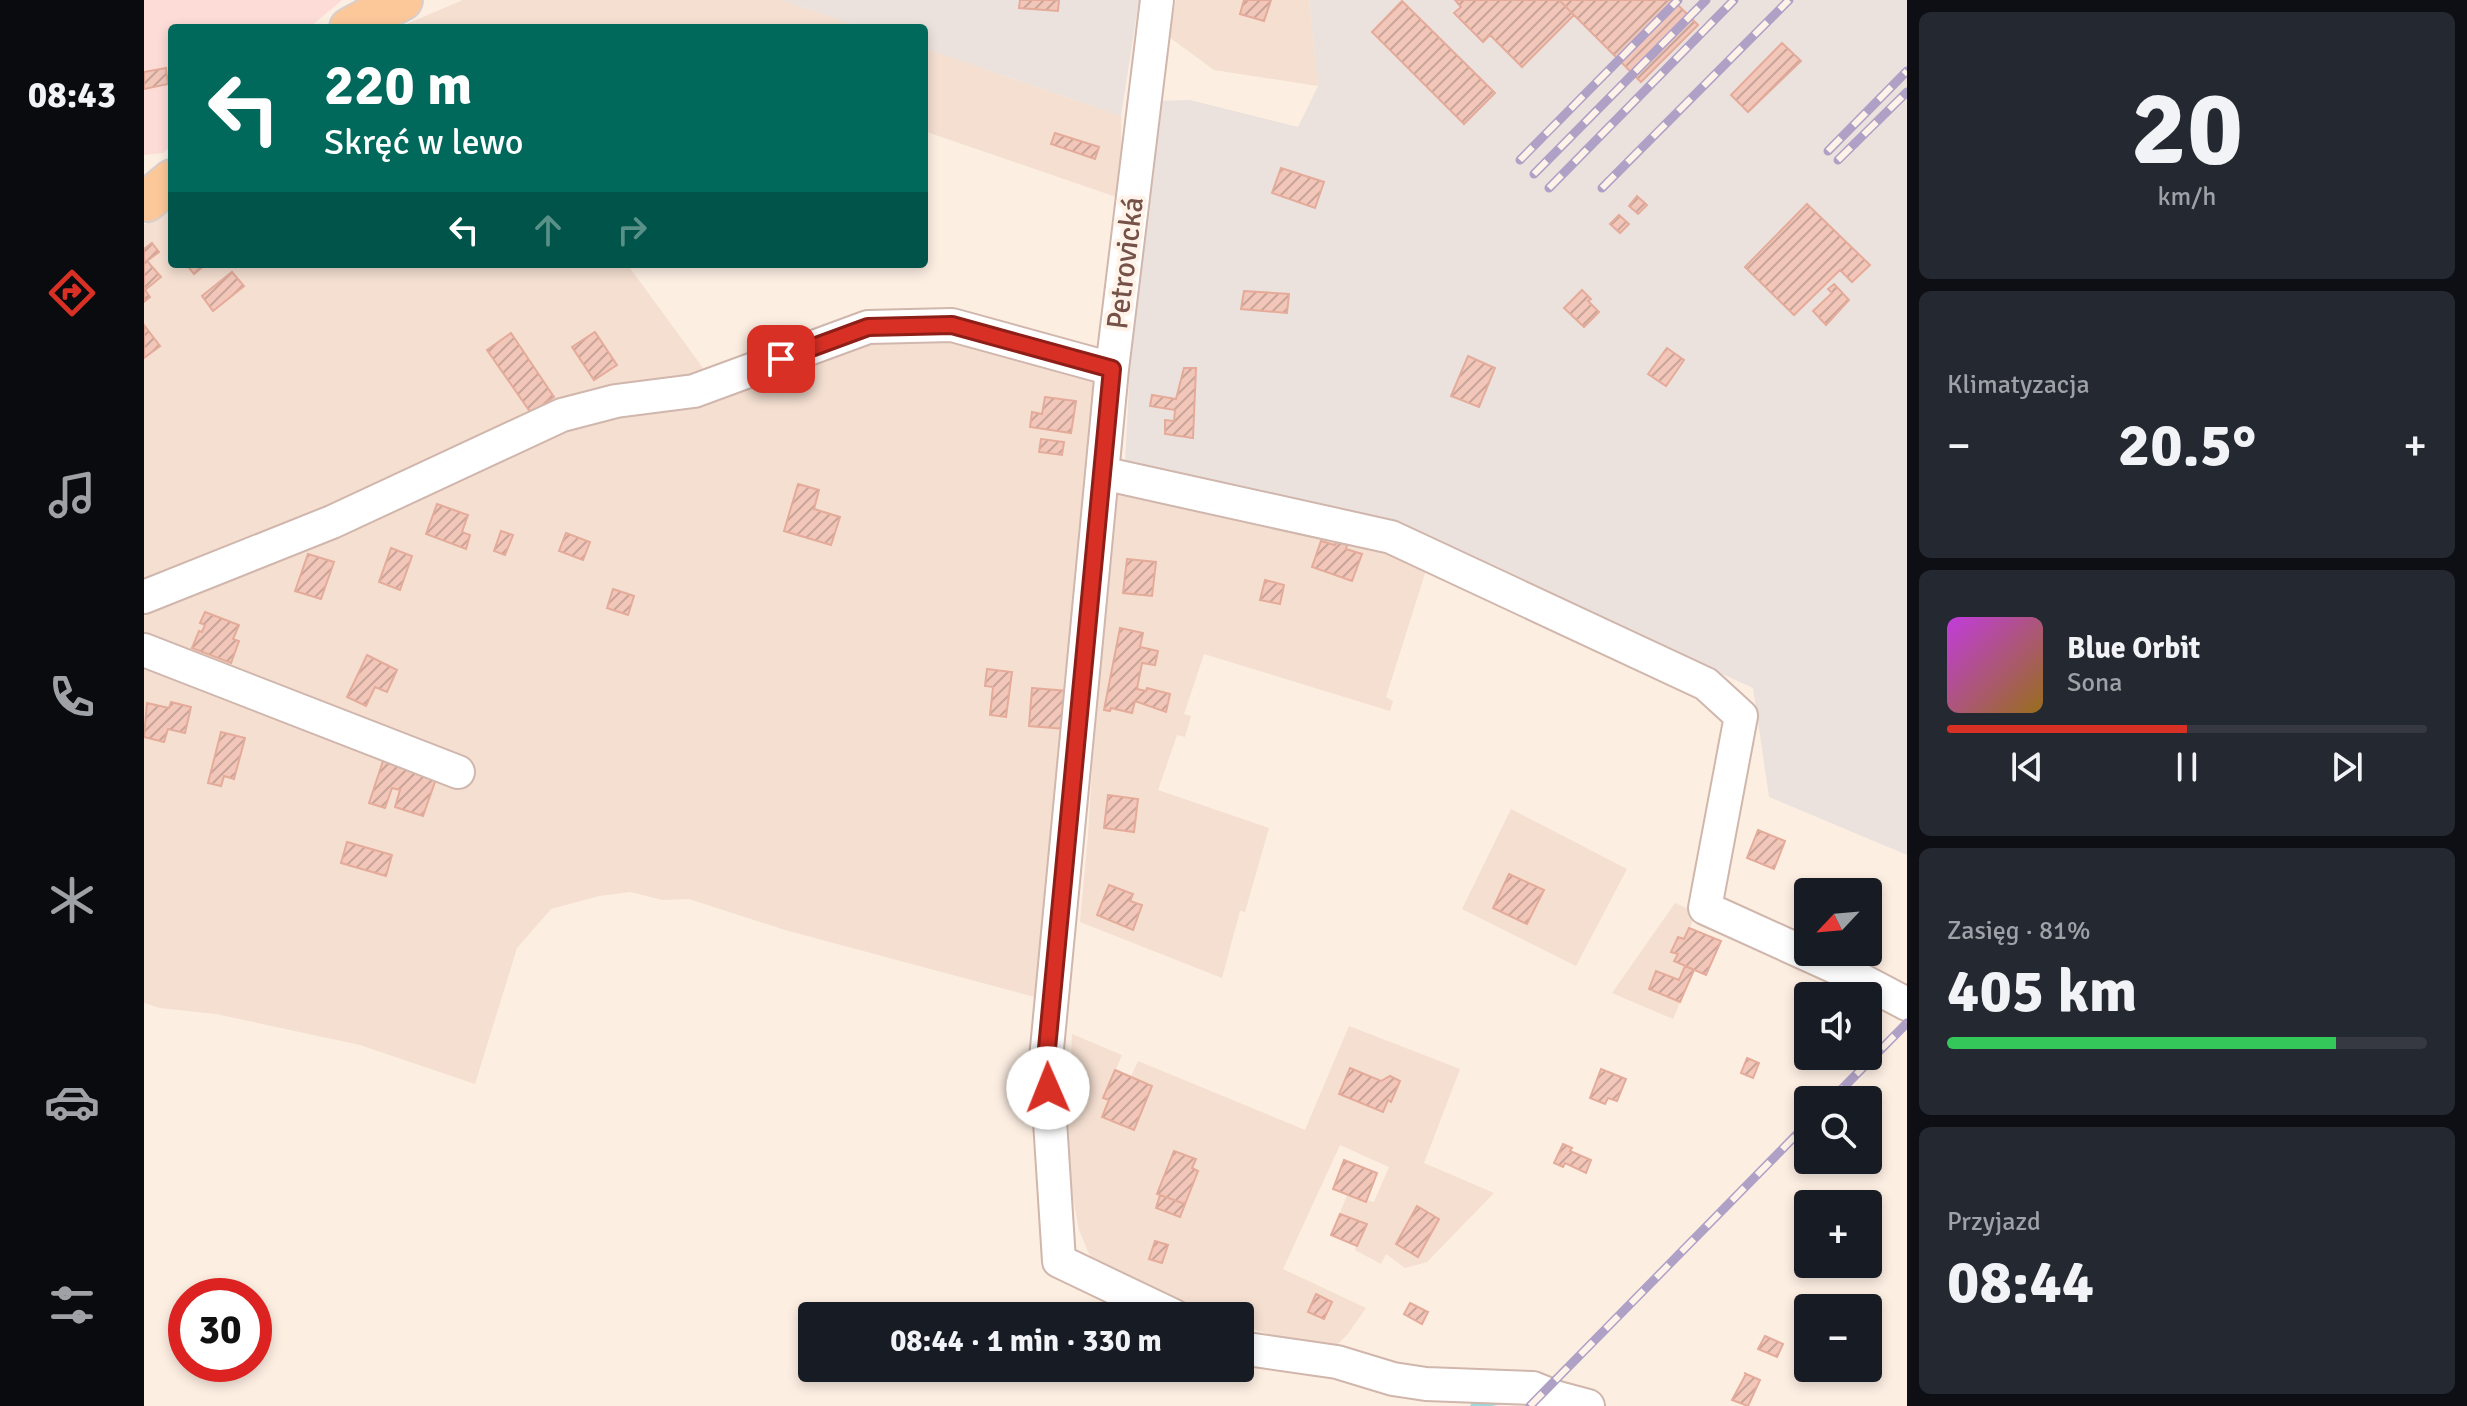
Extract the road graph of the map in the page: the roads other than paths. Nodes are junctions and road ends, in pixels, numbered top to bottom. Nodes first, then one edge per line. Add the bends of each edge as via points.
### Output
1 (402, 0) edge
2 (1157, 0) edge
3 (357, 24) edge
4 (1112, 369) junction
5 (1102, 473) junction
6 (144, 597) edge
7 (144, 650) edge
8 (458, 772) dead end
9 (1907, 1004) edge
10 (1145, 1302) edge
11 (1254, 1350) edge
12 (1581, 1405) edge

1 - 3 main road
2 - 4 street, Petrovická
4 - 5 street, Petrovická
4 - 6 street via 952,325 868,327 694,391 616,401 562,415 332,522
5 - 9 street via 1391,537 1706,684 1741,716 1705,908
5 - 10 street, Petrovická via 1046,1059 1059,1261
7 - 8 street
11 - 12 street via 1337,1362 1426,1384 1533,1388

